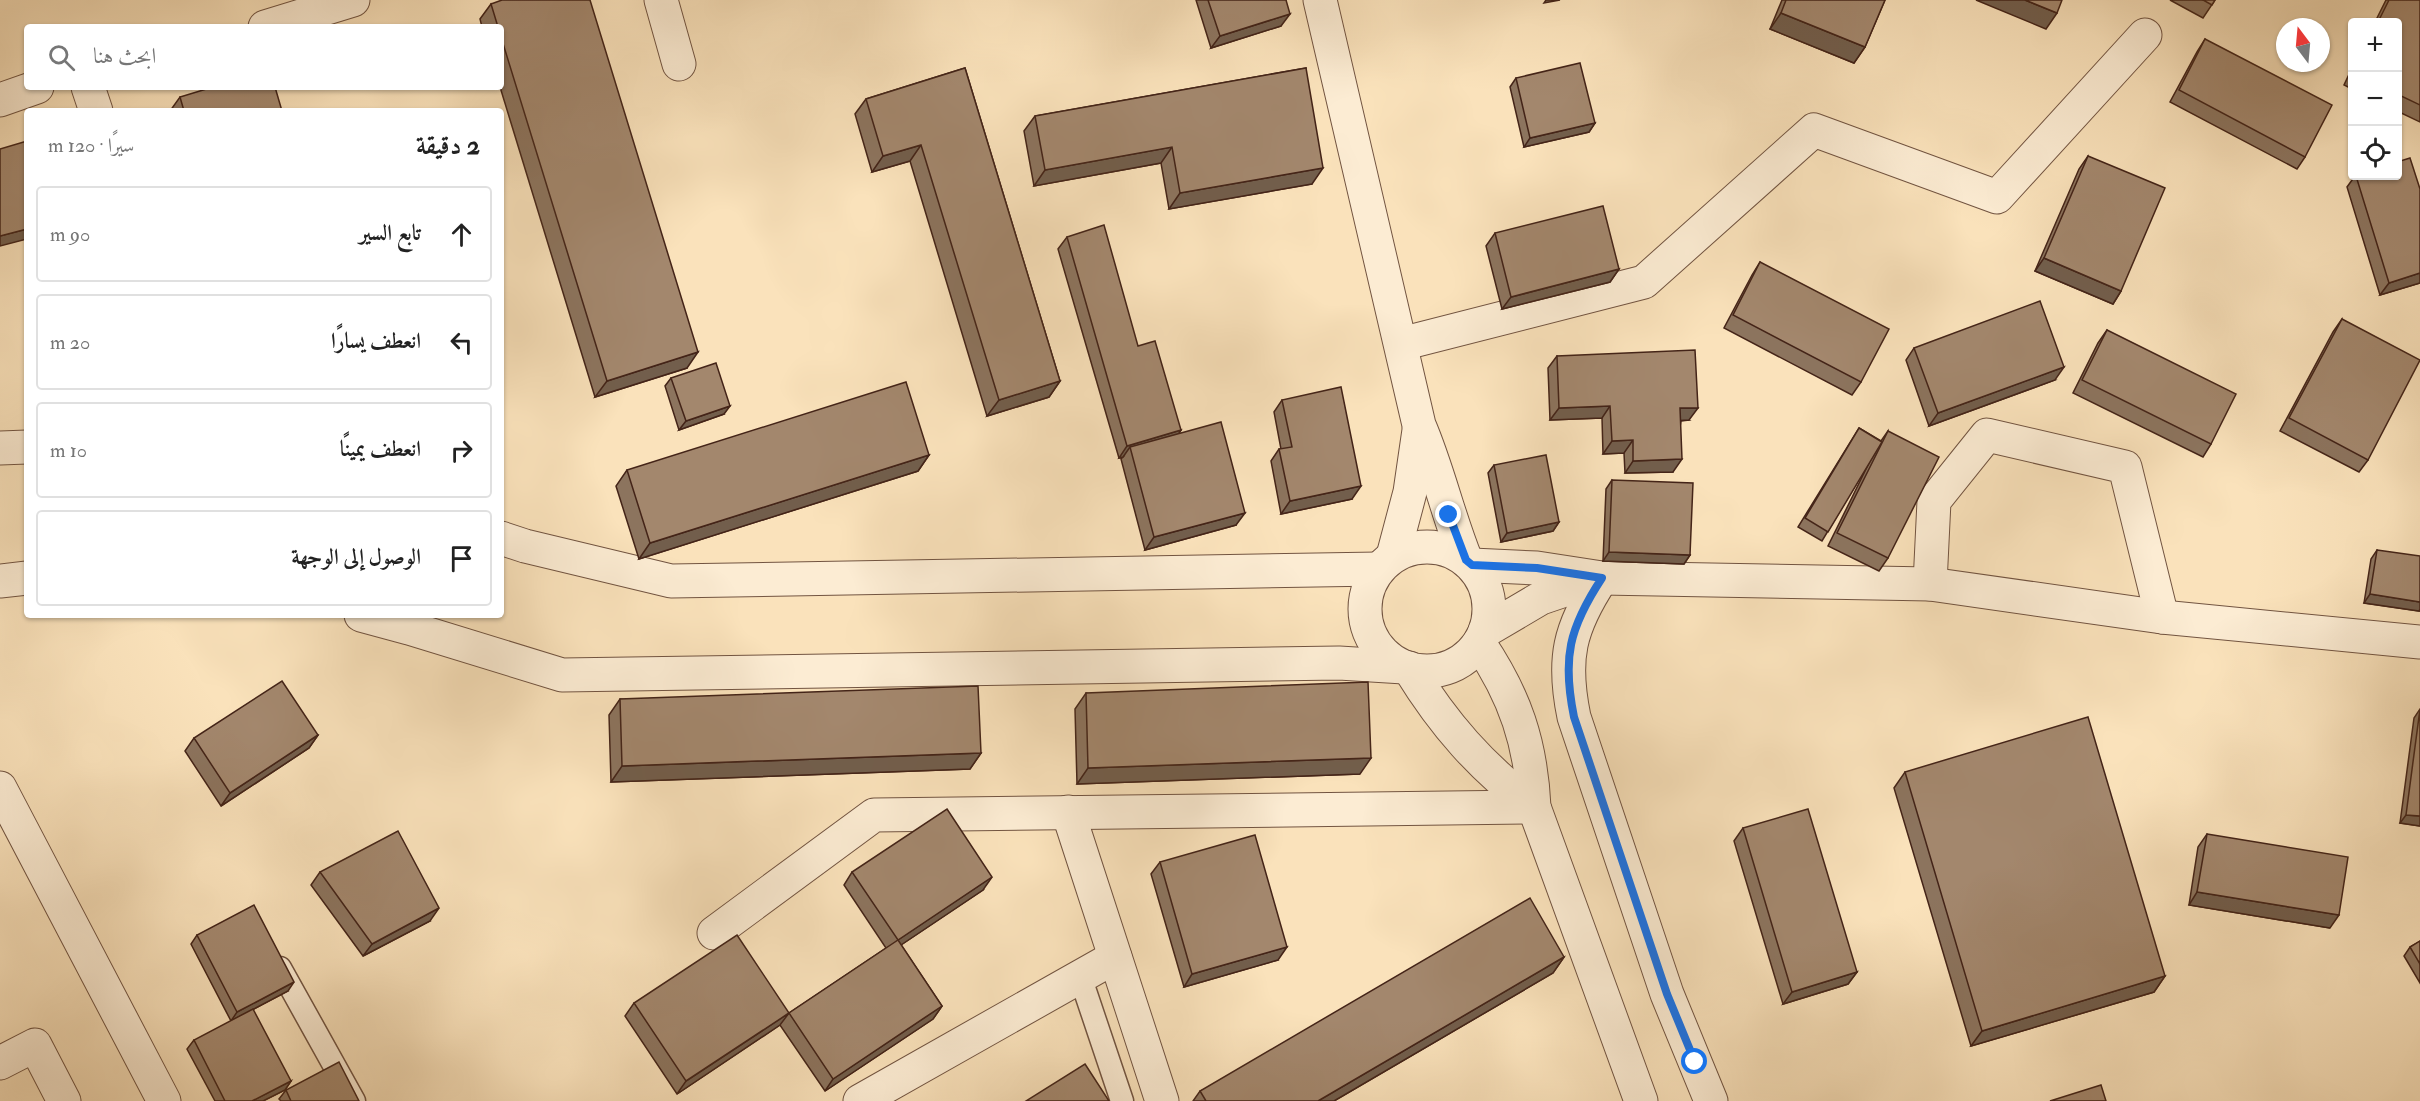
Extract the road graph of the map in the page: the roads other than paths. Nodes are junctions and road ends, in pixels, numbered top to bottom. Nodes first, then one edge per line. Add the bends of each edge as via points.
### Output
1 (353, 0) edge
2 (661, 0) edge
3 (1320, 0) edge
4 (275, 24) edge
5 (2145, 35) dead end
6 (679, 64) dead end
7 (28, 90) edge
8 (89, 90) edge
9 (0, 100) edge
10 (95, 108) edge
11 (1401, 344) junction
12 (1419, 425) junction
13 (24, 447) edge
14 (0, 448) edge
15 (504, 539) edge
16 (1386, 562) junction
17 (1469, 562) junction
18 (24, 578) edge
19 (1602, 578) junction
20 (0, 581) edge
21 (1930, 584) junction
22 (2162, 617) junction
23 (373, 618) edge
24 (1482, 637) junction
25 (2420, 642) edge
26 (1407, 668) junction
27 (0, 788) edge
28 (1534, 807) junction
29 (1068, 812) junction
30 (714, 933) dead end
31 (1115, 957) junction
32 (280, 968) edge
33 (1080, 976) junction
34 (0, 1063) edge
35 (64, 1101) edge
36 (164, 1101) edge
37 (354, 1101) edge
38 (860, 1101) edge
39 (1122, 1101) edge
40 (1162, 1101) edge
41 (1641, 1101) edge
42 (1711, 1101) edge

1 - 4 street
2 - 6 street
3 - 11 street
5 - 11 street via 1997,197 1814,130 1644,282
7 - 9 street
8 - 10 street
11 - 12 street
12 - 16 street via 1410,492
12 - 17 street
13 - 14 street
15 - 16 street via 671,581
16 - 17 street via 1411,548 1430,546 1449,550
16 - 26 street via 1368,586 1364,605 1366,625 1374,643 1387,657
17 - 19 street
17 - 24 street via 1480,576 1489,603
18 - 20 street
19 - 21 street
19 - 24 street via 1541,598
19 - 42 street via 1574,630 1568,659 1574,717 1667,994
21 - 22 street
21 - 22 street via 1934,501 1988,435 2125,467
22 - 25 street
23 - 26 street via 562,675 1339,663
24 - 26 street via 1466,657 1448,667 1429,671
24 - 28 street via 1521,721 1533,778
26 - 28 street via 1470,752
27 - 36 street
28 - 29 street
28 - 41 street
29 - 30 street via 874,815
29 - 31 street
31 - 33 street
31 - 40 street
32 - 37 lane
33 - 38 street
33 - 39 lane
34 - 35 street via 35,1045

